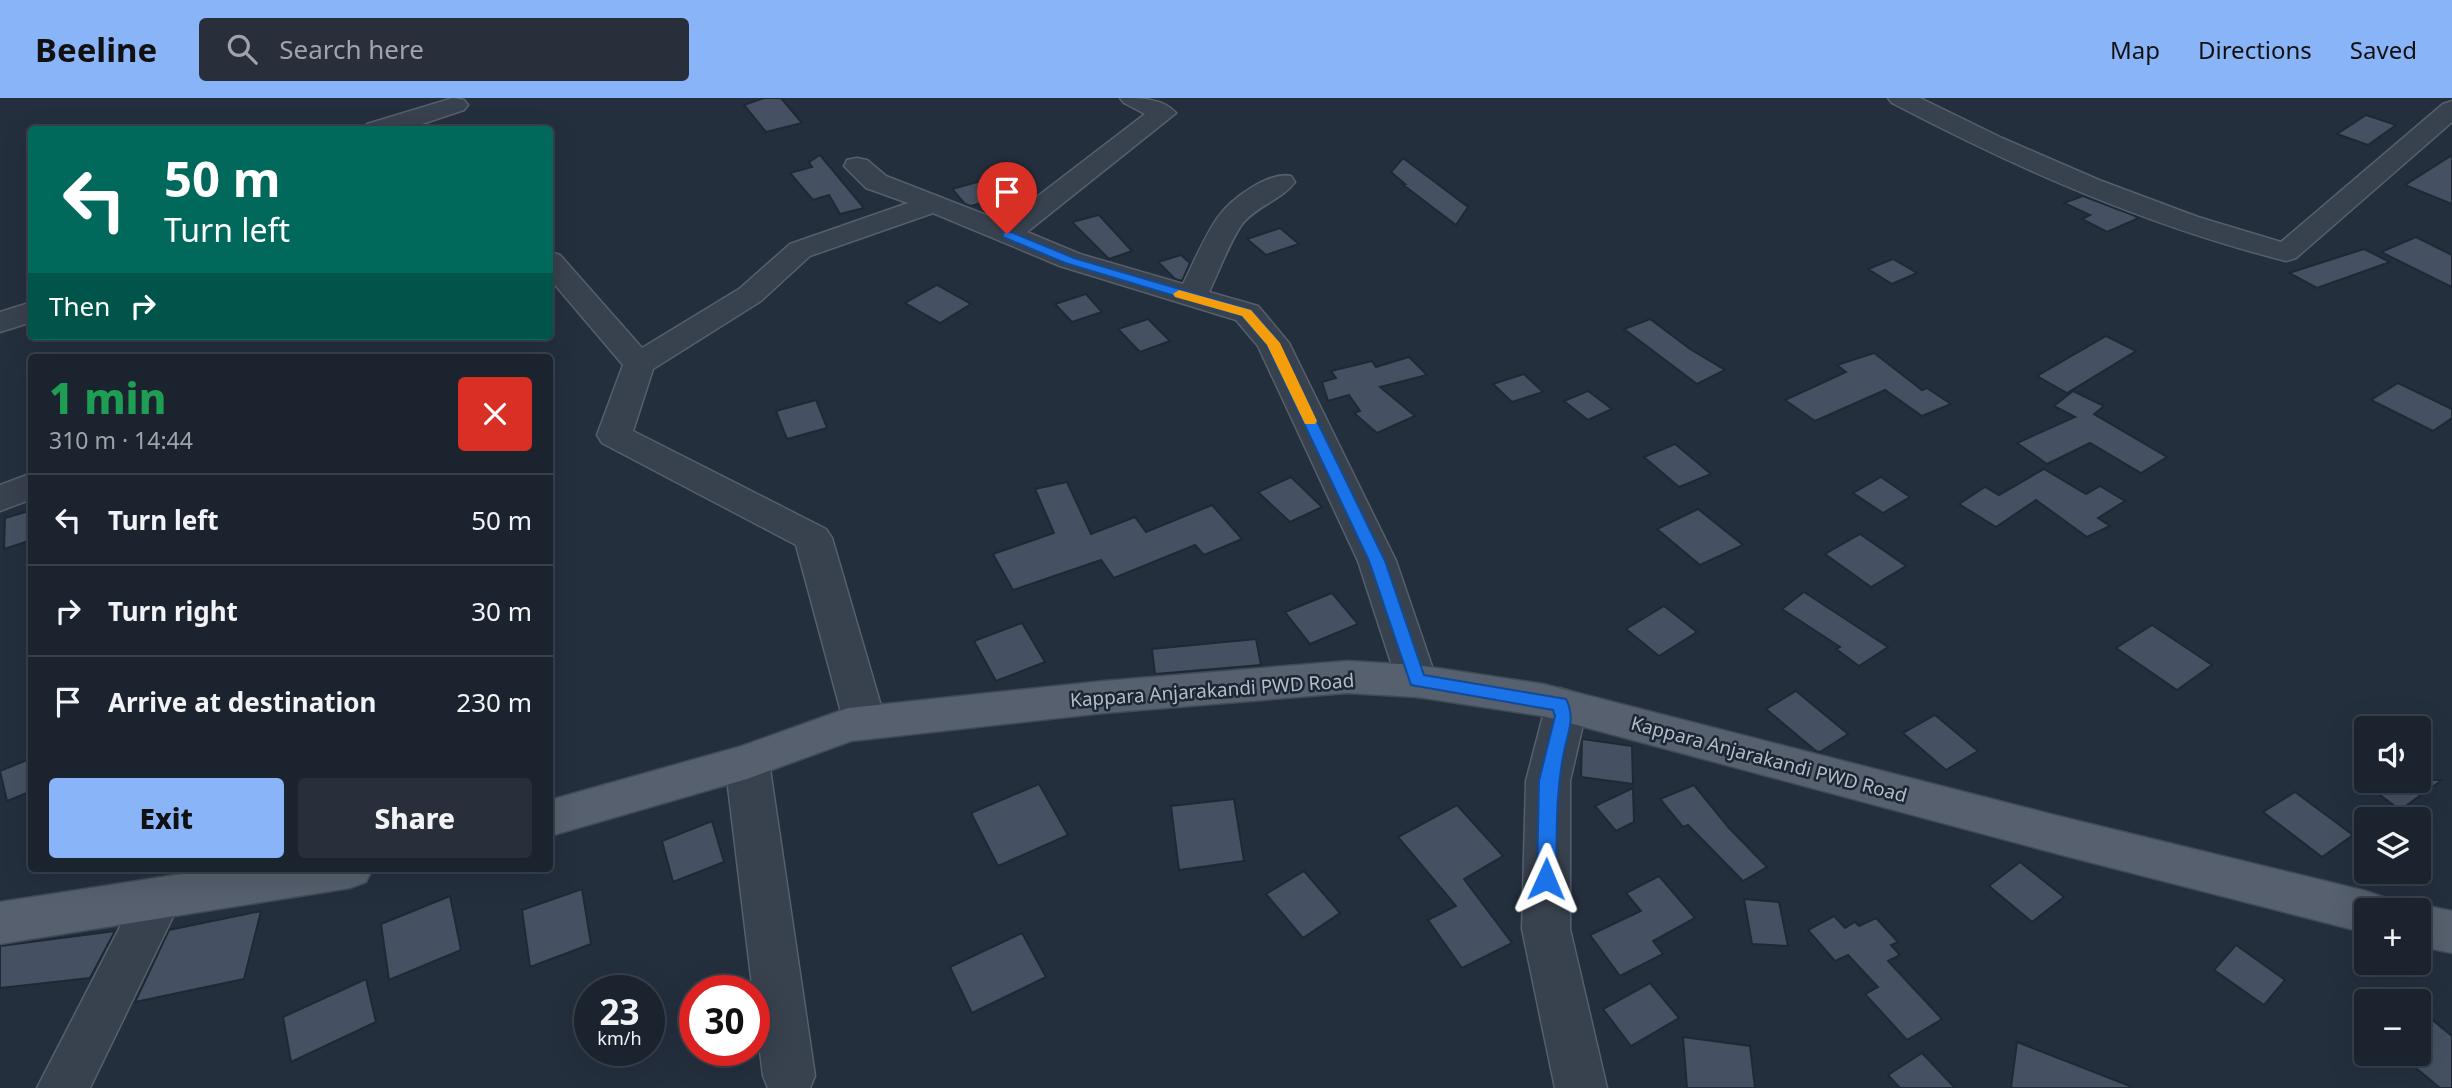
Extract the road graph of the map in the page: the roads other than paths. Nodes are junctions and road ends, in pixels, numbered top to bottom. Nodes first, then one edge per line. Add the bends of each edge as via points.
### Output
1 (1133, 98) edge
2 (1900, 98) edge
3 (458, 108) edge
4 (2452, 109) edge
5 (391, 126) edge
6 (857, 166) dead end
7 (1281, 182) dead end
8 (934, 202) junction
9 (1007, 234) junction
10 (553, 264) edge
11 (1191, 298) junction
12 (28, 312) edge
13 (0, 323) edge
14 (639, 364) junction
15 (28, 487) edge
16 (0, 499) edge
17 (1417, 681) junction
18 (1560, 704) junction
19 (864, 723) junction
20 (747, 762) junction
21 (553, 817) edge
22 (326, 872) edge
23 (158, 900) junction
24 (2354, 909) edge
25 (0, 923) edge
26 (2431, 928) edge
27 (2452, 932) edge
28 (789, 1076) dead end
29 (63, 1088) edge
30 (1581, 1088) edge

1 - 9 street via 1163,113
2 - 4 street via 2015,154 2135,202 2286,252
3 - 5 street
6 - 8 street via 876,182
7 - 11 street via 1231,219
8 - 9 street
8 - 14 street via 800,250 750,295
9 - 11 street via 1070,260
10 - 14 street
11 - 17 street via 1247,313 1273,343 1377,561
12 - 13 street
14 - 19 street via 614,435 813,538
15 - 16 street
17 - 18 main road, Kappara Anjarakandi PWD Road
17 - 19 main road, Kappara Anjarakandi PWD Road via 1347,677
18 - 24 main road, Kappara Anjarakandi PWD Road
18 - 30 street via 1564,716 1548,781 1546,929
19 - 20 main road, Kappara Anjarakandi PWD Road
20 - 21 main road, Kappara Anjarakandi PWD Road
20 - 28 street
22 - 23 main road
23 - 25 main road
23 - 29 street
26 - 27 main road

